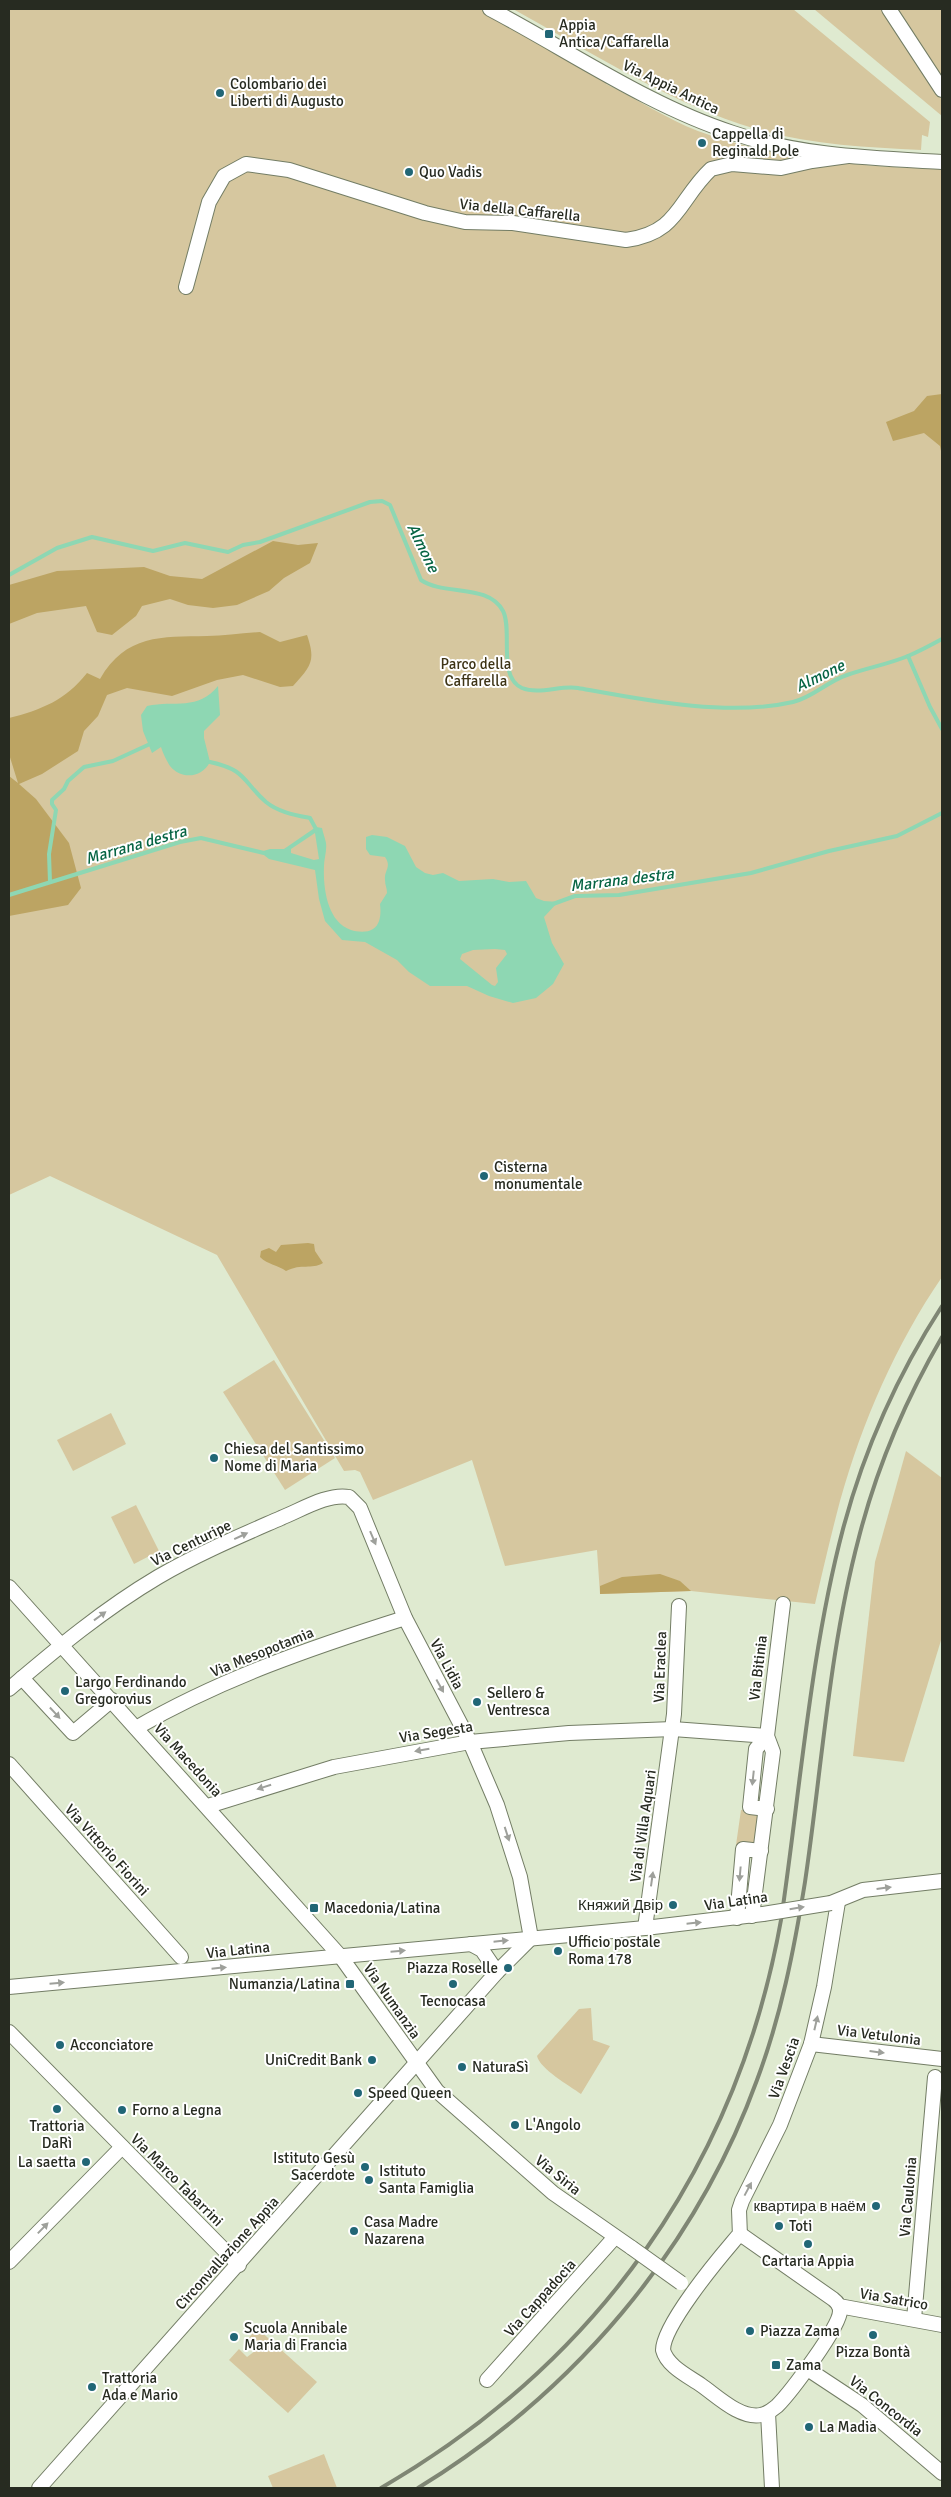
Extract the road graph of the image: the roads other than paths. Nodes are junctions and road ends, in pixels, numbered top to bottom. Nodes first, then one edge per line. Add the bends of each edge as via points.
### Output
1 (490, 9) edge
2 (889, 9) edge
3 (942, 90) edge
4 (848, 156) junction
5 (942, 162) edge
6 (186, 287) dead end
7 (349, 1496) joint
8 (9, 1587) edge
9 (782, 1604) dead end
10 (679, 1606) dead end
11 (405, 1618) junction
12 (60, 1645) junction
13 (22, 1678) junction
14 (9, 1689) edge
15 (112, 1700) junction
16 (136, 1728) junction
17 (672, 1729) junction
18 (767, 1736) junction
19 (470, 1742) junction
20 (9, 1764) edge
21 (208, 1806) junction
22 (761, 1851) junction
23 (942, 1881) edge
24 (835, 1903) junction
25 (758, 1915) junction
26 (737, 1918) junction
27 (645, 1928) junction
28 (531, 1938) junction
29 (471, 1944) junction
30 (181, 1957) dead end
31 (341, 1957) junction
32 (497, 1972) junction
33 (9, 1987) edge
34 (9, 2032) edge
35 (811, 2044) junction
36 (942, 2059) edge
37 (416, 2064) junction
38 (935, 2077) dead end
39 (122, 2147) junction
40 (740, 2236) junction
41 (615, 2237) junction
42 (9, 2262) edge
43 (239, 2265) junction
44 (694, 2293) junction
45 (840, 2306) junction
46 (914, 2319) junction
47 (942, 2325) edge
48 (806, 2368) junction
49 (488, 2380) dead end
50 (768, 2413) junction
51 (942, 2473) edge
52 (40, 2488) edge
53 (772, 2488) edge

1 - 4 street, Via Appia Antica via 681,112 732,133 788,148
2 - 3 street
4 - 5 street, Via Appia Antica
4 - 6 street, Via della Caffarella via 812,160 782,168 732,164 711,168 673,218 659,230 642,238 626,240 513,222 465,222 289,170 246,164 224,176 209,202
7 -> 11 street, Via Lidia via 360,1508
12 -> 7 street, Via Centuripe via 125,1598 184,1563 300,1510 335,1496
8 - 12 street, Via Macedonia
9 - 18 street, Via Bitinia
10 - 17 street, Via Eraclea
11 - 16 street, Via Mesopotamia via 254,1671 191,1698
11 -> 19 street, Via Lidia
12 - 13 street, Via Centuripe
12 - 15 street, Via Macedonia
13 - 14 street, Via Centuripe
13 -> 15 street via 73,1733
15 - 16 street, Via Macedonia
16 - 21 street, Via Macedonia
17 - 18 street, Via Segesta
17 - 19 street, Via Segesta via 556,1733
27 -> 17 street, Via di Villa Aquari
18 - 22 street, Via Bitinia via 756,1749 750,1808 767,1809
19 -> 21 street, Via Segesta via 334,1767
19 -> 28 street, Via Lidia via 508,1836 524,1892
20 - 30 street, Via Vittorio Fiorini
21 - 31 street, Via Macedonia
22 - 25 street, Via Bitinia
22 -> 26 street via 742,1848
24 -> 23 street, Via Latina via 863,1890
25 -> 24 street, Via Latina, bridge
35 -> 24 street, Via Vescia via 824,1987
25 - 26 street, Via Latina
27 -> 26 street, Via Latina
27 - 28 street, Via Latina
29 -> 28 street
28 - 32 street
31 -> 29 street, Via Latina
29 - 32 street via 482,1950
33 -> 31 street, Via Latina
31 - 37 street, Via Numanzia
32 - 37 street, Circonvallazione Appia
34 - 39 street, Via Marco Tabarrini
35 -> 36 street, Via Vetulonia
40 -> 35 street, Via Vescia via 742,2201 780,2126
37 - 41 street, Via Siria via 446,2100 544,2186
37 - 43 street, Circonvallazione Appia
38 - 46 street, Via Caulonia
42 -> 39 street
39 - 43 street, Via Marco Tabarrini
40 - 44 street
40 - 45 street via 748,2238
41 - 44 street, Via Siria, bridge
41 - 49 street, Via Cappadocia
43 - 52 street, Circonvallazione Appia
44 - 50 street via 666,2336 665,2358 738,2410 754,2416
45 - 46 street, Via Satrico
45 - 48 street via 837,2322
46 - 47 street, Via Satrico
48 - 50 street
48 - 51 street, Via Concordia via 862,2405
50 - 53 street

